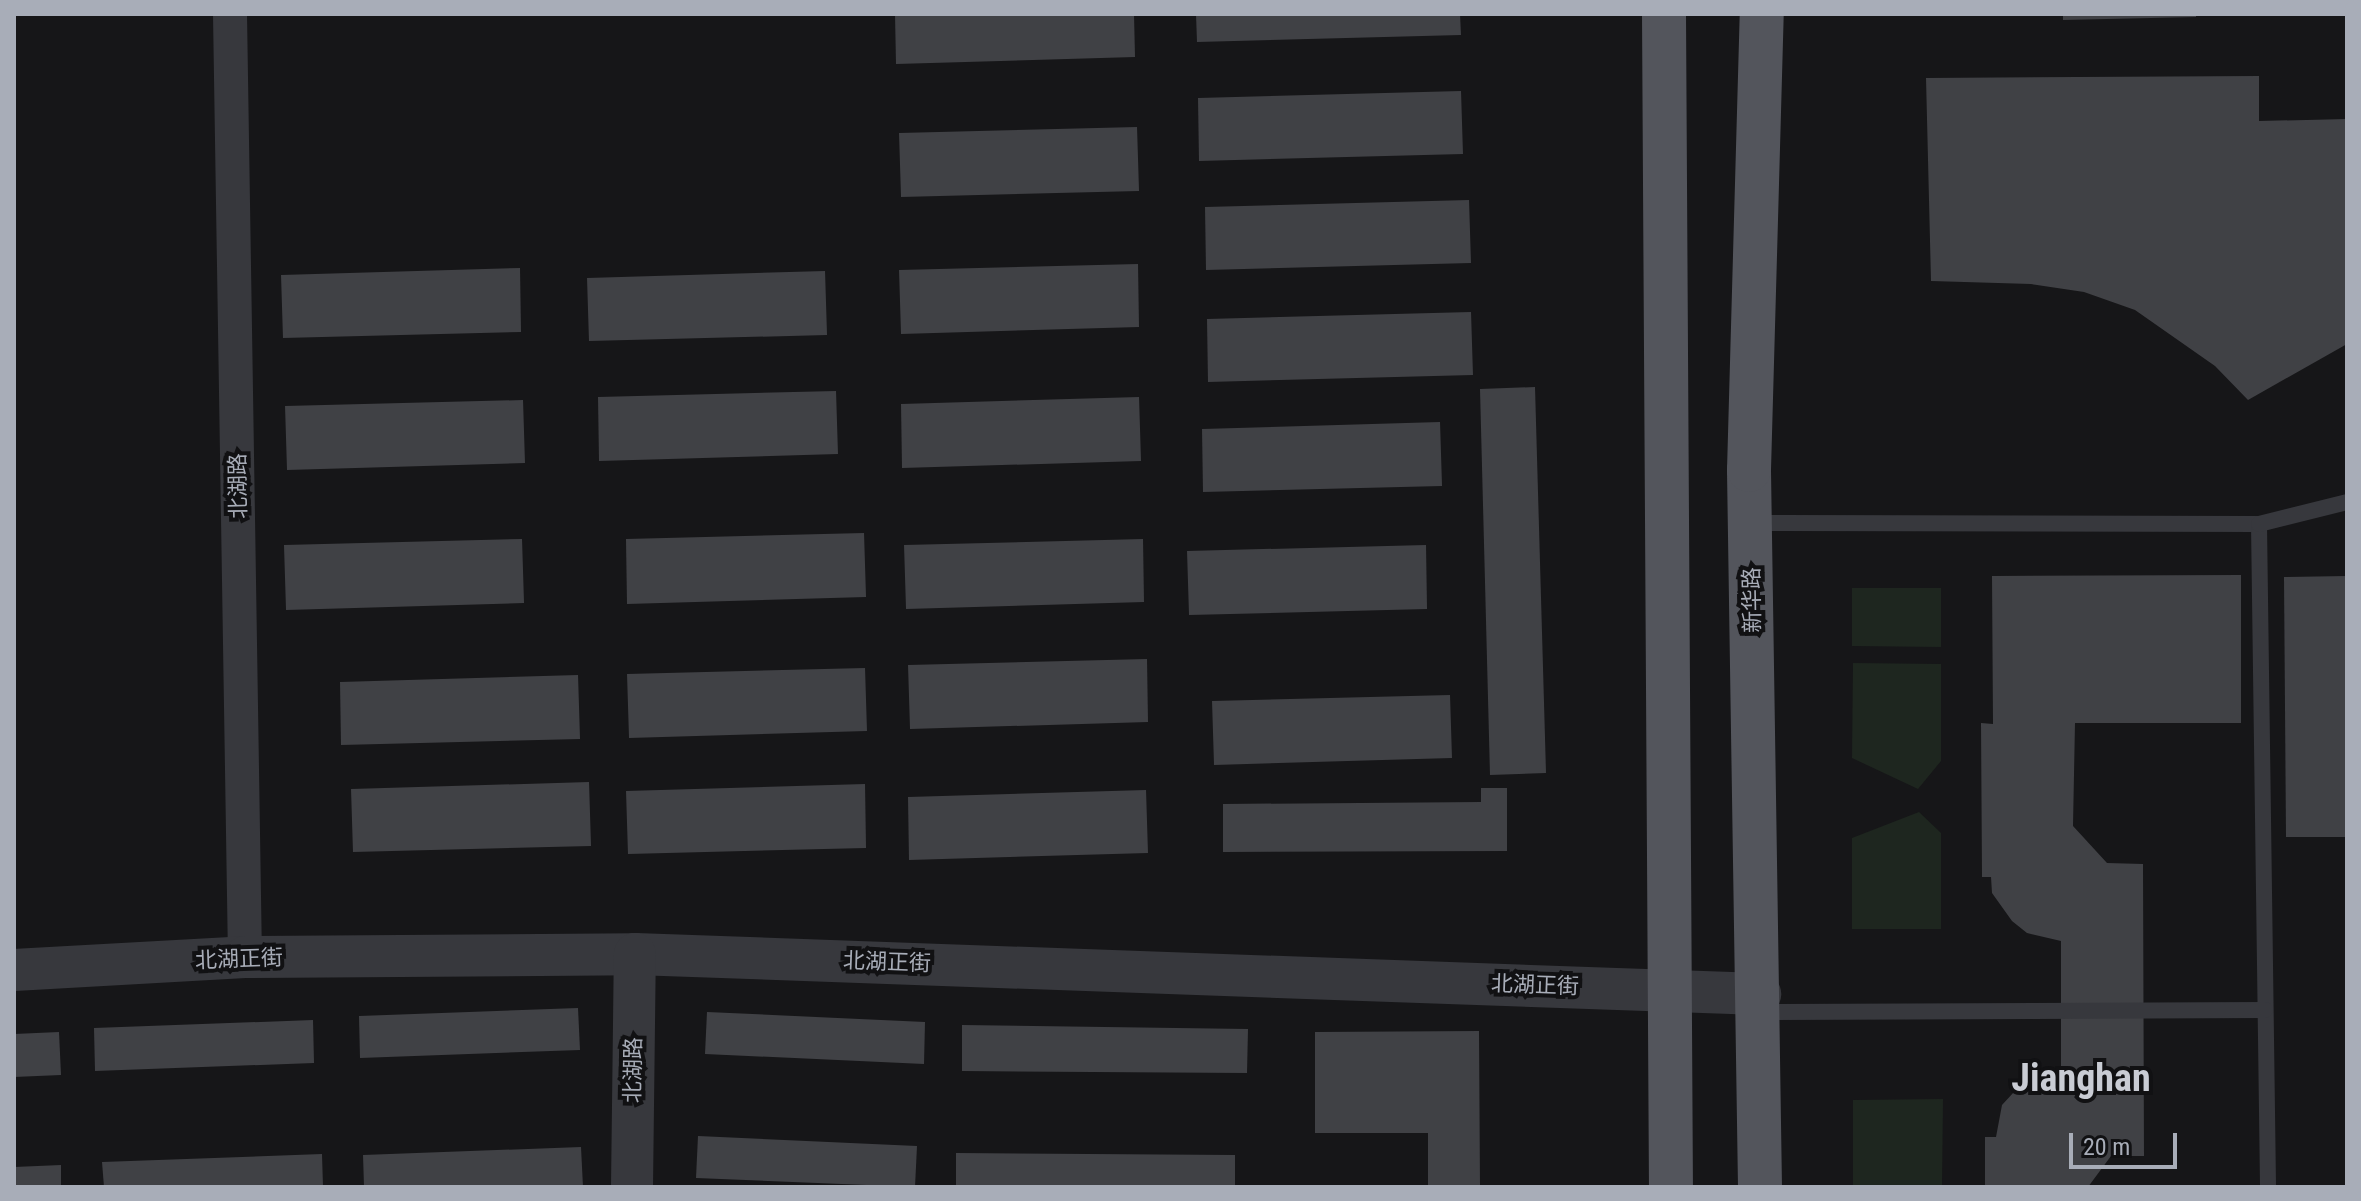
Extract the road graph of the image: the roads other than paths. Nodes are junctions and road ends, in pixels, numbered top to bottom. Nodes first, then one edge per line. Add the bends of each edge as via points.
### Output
1 (230, 14) edge
2 (1664, 14) edge
3 (1762, 14) edge
4 (2347, 502) edge
5 (1750, 523) junction
6 (2259, 524) junction
7 (635, 954) junction
8 (245, 957) junction
9 (14, 970) edge
10 (1672, 989) junction
11 (1760, 1003) junction
12 (2265, 1010) junction
13 (632, 1187) edge
14 (1671, 1187) edge
15 (1760, 1187) edge
16 (2268, 1187) edge

1 - 8 street, 北湖路
2 - 10 main road
3 - 5 main road, 新华路
4 - 6 lane
5 - 6 lane
5 - 11 main road, 新华路
6 - 12 lane
7 - 8 street, 北湖正街
7 - 10 street, 北湖正街
7 - 13 street, 北湖路
8 - 9 street, 北湖正街
10 - 11 street, 北湖正街
10 - 14 main road
11 - 12 lane
11 - 15 main road, 新华路
12 - 16 lane

